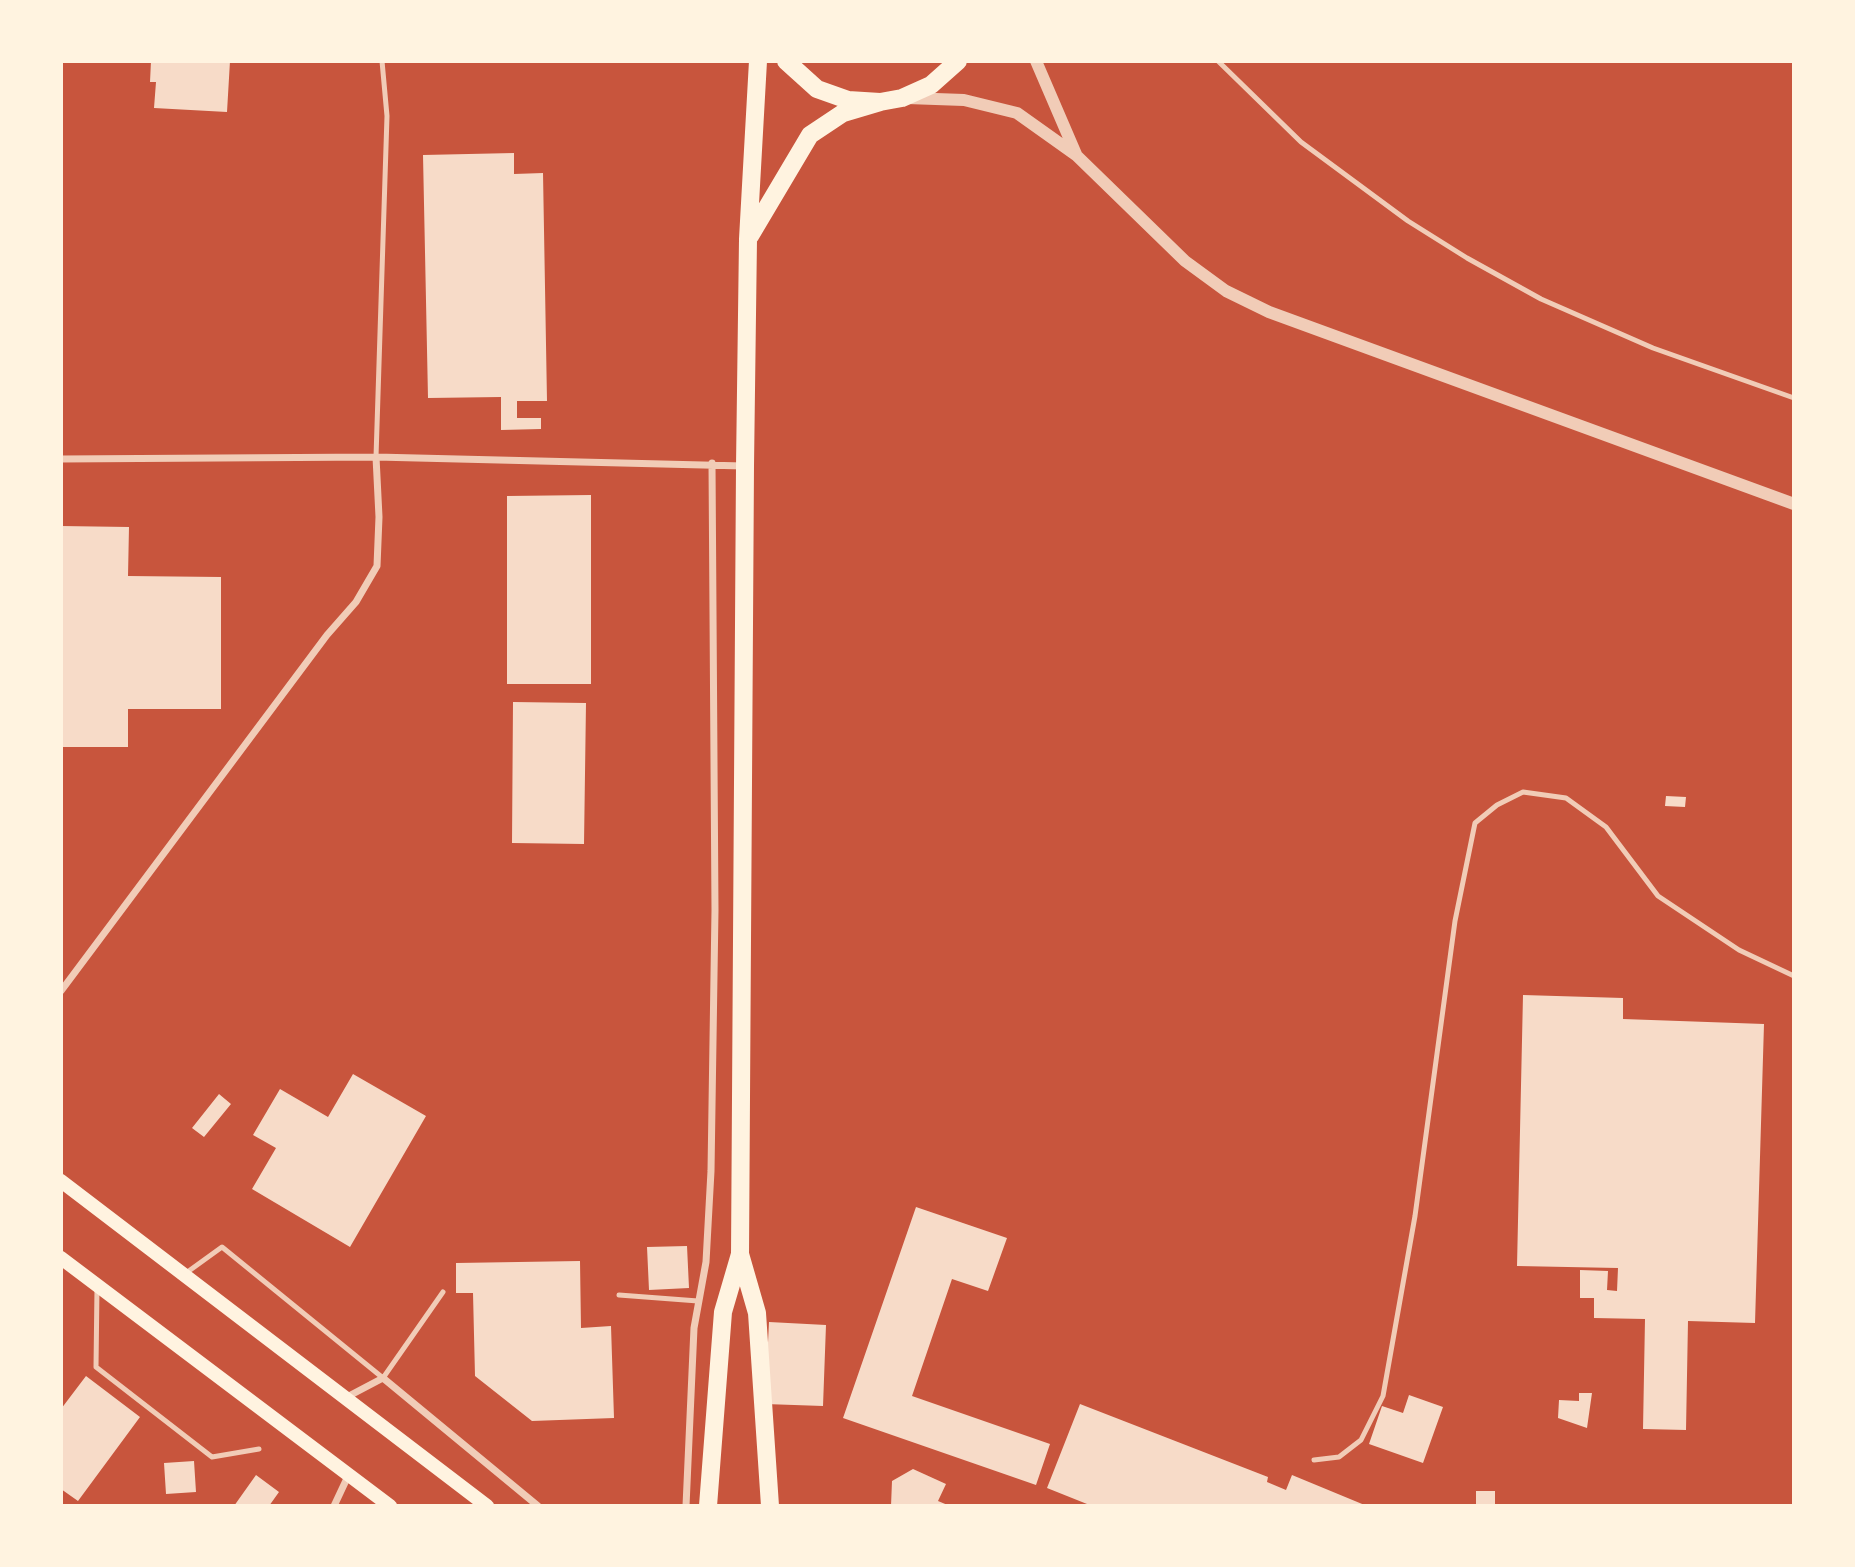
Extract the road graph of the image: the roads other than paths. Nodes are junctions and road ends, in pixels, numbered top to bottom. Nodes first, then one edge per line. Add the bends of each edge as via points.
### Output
1 (382, 61) edge
2 (758, 61) edge
3 (786, 61) edge
4 (958, 61) edge
5 (1036, 61) edge
6 (1219, 61) edge
7 (902, 98) junction
8 (880, 102) junction
9 (1076, 155) junction
10 (748, 239) junction
11 (1794, 398) edge
12 (376, 457) junction
13 (61, 459) edge
14 (712, 463) junction
15 (745, 466) junction
16 (1794, 504) edge
17 (1794, 976) edge
18 (61, 991) edge
19 (61, 1181) edge
20 (740, 1254) junction
21 (61, 1258) edge
22 (184, 1275) junction
23 (97, 1285) junction
24 (443, 1293) dead end
25 (619, 1295) dead end
26 (698, 1301) junction
27 (383, 1378) junction
28 (345, 1398) junction
29 (259, 1449) dead end
30 (1314, 1460) dead end
31 (349, 1473) junction
32 (334, 1506) edge
33 (390, 1506) edge
34 (487, 1506) edge
35 (538, 1506) edge
36 (685, 1506) edge
37 (708, 1506) edge
38 (770, 1506) edge

1 - 12 lane via 387,116
2 - 10 main road
3 - 8 main road via 817,89 848,100
4 - 7 main road via 931,85
5 - 9 street
6 - 11 lane via 1301,142 1467,258 1541,299 1653,348
7 - 8 main road
7 - 9 street via 964,100 1017,113
8 - 10 main road via 843,113 810,135
9 - 16 street via 1185,261 1226,291 1269,312
10 - 15 main road
12 - 13 street
12 - 14 street
12 - 18 street via 377,566 356,602
14 - 15 street
14 - 26 street via 715,924 711,1171 706,1262
15 - 20 main road
17 - 30 lane via 1739,950 1658,896 1606,827 1566,798 1523,792 1475,823 1455,921 1415,1216 1383,1396 1361,1440 1339,1457
19 - 22 main road
20 - 37 main road via 723,1312
20 - 38 main road via 757,1313
21 - 23 main road
22 - 27 lane via 222,1247
22 - 28 main road
23 - 29 lane via 96,1367 212,1457
23 - 31 main road
24 - 27 lane
25 - 26 lane
26 - 36 street
27 - 28 street
27 - 35 street
28 - 34 main road
31 - 32 street
31 - 33 main road

